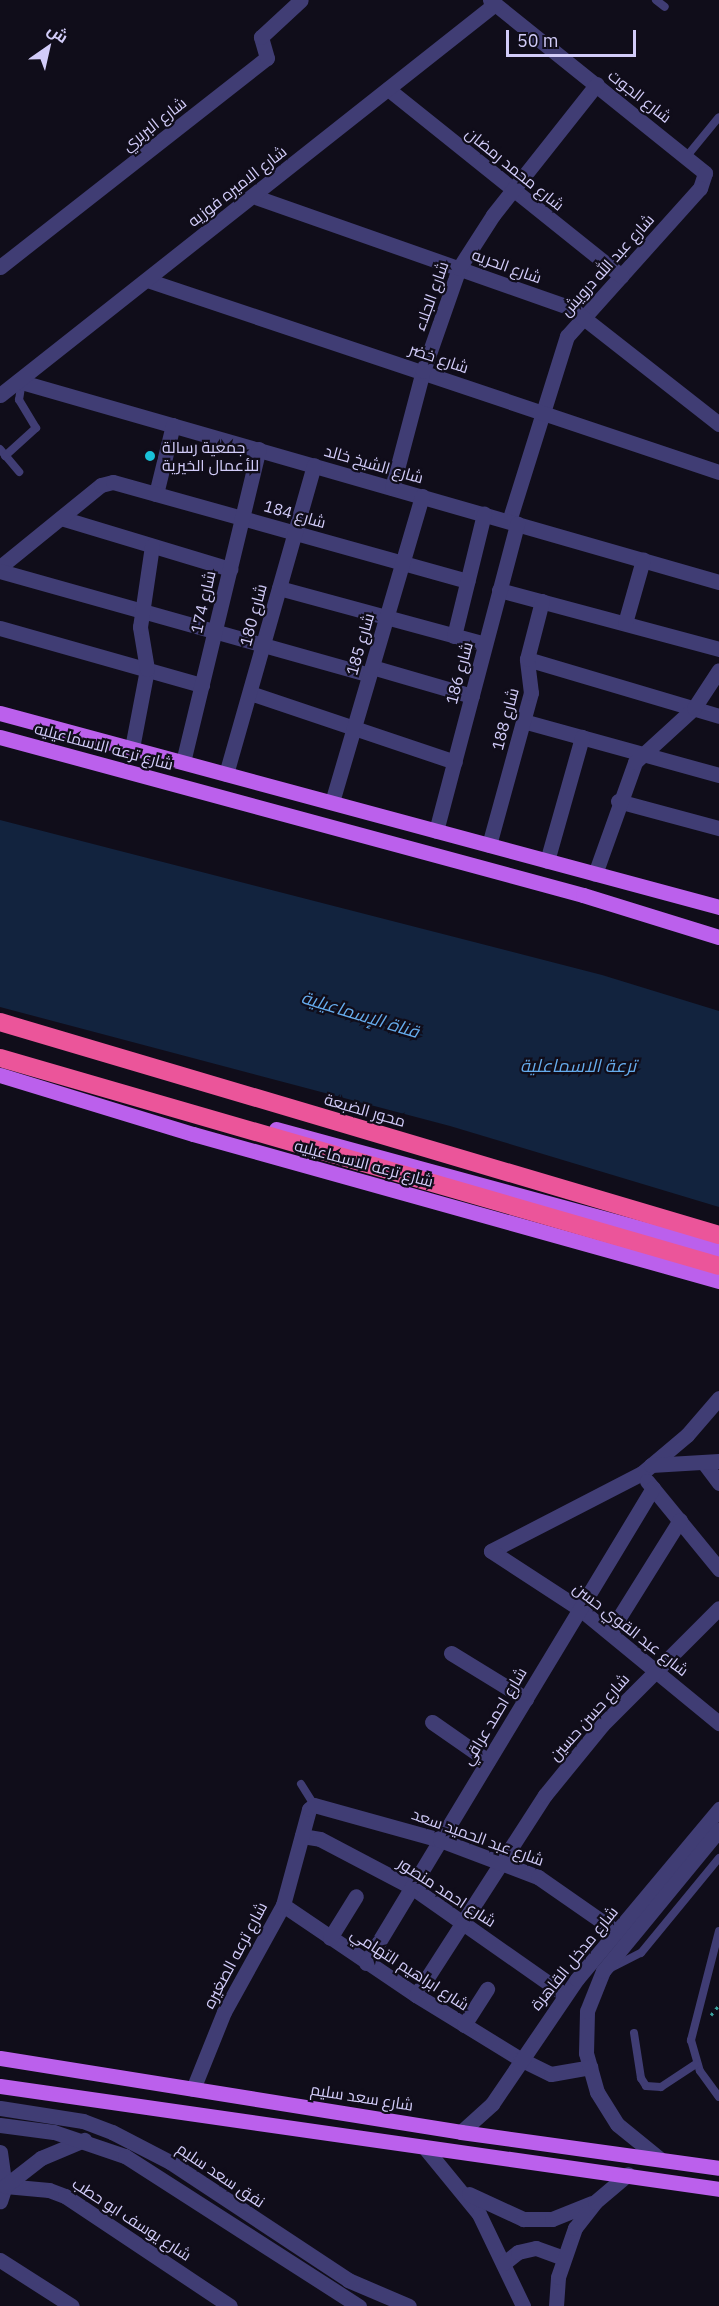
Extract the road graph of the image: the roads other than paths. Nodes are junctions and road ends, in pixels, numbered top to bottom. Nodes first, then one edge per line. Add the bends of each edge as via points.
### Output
1 (301, 0) edge
2 (656, 0) edge
3 (492, 2) edge
4 (665, 7) dead end
5 (597, 84) junction
6 (388, 89) junction
7 (719, 117) edge
8 (687, 156) junction
9 (705, 179) joint
10 (512, 190) junction
11 (254, 196) junction
12 (0, 267) edge
13 (459, 268) junction
14 (621, 276) junction
15 (147, 280) junction
16 (583, 316) junction
17 (423, 371) junction
18 (20, 382) junction
19 (0, 395) edge
20 (542, 412) junction
21 (719, 424) edge
22 (172, 425) junction
23 (259, 449) junction
24 (3, 452) edge
25 (314, 465) junction
26 (19, 472) dead end
27 (719, 472) edge
28 (392, 488) junction
29 (156, 494) junction
30 (422, 496) junction
31 (484, 514) junction
32 (61, 518) junction
33 (242, 518) junction
34 (513, 523) junction
35 (295, 533) junction
36 (152, 546) junction
37 (643, 560) junction
38 (403, 563) junction
39 (0, 569) edge
40 (230, 569) junction
41 (467, 581) junction
42 (719, 582) edge
43 (279, 588) junction
44 (499, 590) junction
45 (542, 601) junction
46 (142, 612) junction
47 (386, 617) junction
48 (626, 623) junction
49 (0, 628) edge
50 (214, 633) junction
51 (454, 636) junction
52 (485, 644) junction
53 (264, 646) junction
54 (719, 649) edge
55 (527, 659) junction
56 (147, 669) junction
57 (719, 670) edge
58 (371, 671) junction
59 (202, 685) junction
60 (250, 693) junction
61 (472, 696) junction
62 (694, 708) junction
63 (0, 713) edge
64 (719, 716) edge
65 (523, 721) junction
66 (354, 728) junction
67 (0, 737) edge
68 (582, 737) junction
69 (132, 748) junction
70 (642, 754) junction
71 (183, 762) junction
72 (454, 762) junction
73 (226, 774) junction
74 (719, 775) edge
75 (618, 801) junction
76 (332, 802) junction
77 (719, 828) edge
78 (436, 831) junction
79 (489, 845) junction
80 (547, 861) junction
81 (595, 874) junction
82 (719, 907) edge
83 (719, 937) edge
84 (0, 1022) edge
85 (0, 1051) edge
86 (0, 1058) edge
87 (0, 1075) edge
88 (719, 1235) edge
89 (719, 1249) edge
90 (719, 1266) edge
91 (719, 1281) edge
92 (719, 1398) edge
93 (712, 1462) edge
94 (646, 1469) junction
95 (719, 1483) edge
96 (653, 1488) junction
97 (680, 1520) junction
98 (719, 1569) edge
99 (719, 1608) edge
100 (580, 1609) junction
101 (610, 1632) junction
102 (451, 1653) dead end
103 (656, 1670) junction
104 (526, 1698) junction
105 (432, 1722) dead end
106 (719, 1723) edge
107 (488, 1761) junction
108 (301, 1784) dead end
109 (314, 1805) junction
110 (719, 1809) edge
111 (719, 1830) edge
112 (302, 1836) junction
113 (440, 1840) junction
114 (719, 1858) edge
115 (501, 1863) junction
116 (413, 1888) junction
117 (356, 1896) dead end
118 (283, 1905) junction
119 (463, 1921) junction
120 (719, 1931) edge
121 (617, 1932) junction
122 (330, 1938) junction
123 (366, 1963) junction
124 (603, 1971) junction
125 (488, 1989) dead end
126 (416, 1995) junction
127 (565, 1995) junction
128 (464, 2025) junction
129 (634, 2033) dead end
130 (0, 2058) edge
131 (520, 2059) junction
132 (696, 2064) junction
133 (590, 2067) junction
134 (0, 2086) edge
135 (193, 2089) junction
136 (719, 2097) edge
137 (0, 2108) edge
138 (0, 2125) edge
139 (461, 2132) junction
140 (84, 2140) junction
141 (425, 2148) junction
142 (0, 2152) edge
143 (660, 2159) junction
144 (719, 2168) edge
145 (628, 2174) junction
146 (719, 2189) edge
147 (464, 2191) junction
148 (2, 2194) edge
149 (594, 2202) junction
150 (563, 2258) junction
151 (0, 2260) edge
152 (504, 2264) junction
153 (72, 2306) edge
154 (230, 2306) edge
155 (359, 2306) edge
156 (409, 2306) edge
157 (523, 2306) edge
158 (556, 2306) edge

1 - 12 street, شارع البربري via 261,37 267,58
2 - 4 lane
3 - 5 street, شارع الجوت
3 - 6 street, شارع الاميره فوزيه
5 - 8 street, شارع الجوت
5 - 10 street, شارع الجلاء
6 - 10 street, شارع محمد رمضان
6 - 11 street, شارع الاميره فوزيه
7 - 8 lane
8 - 9 street, شارع الجوت via 701,168
9 - 14 street, شارع عبد الله درويش
10 - 13 street, شارع الجلاء
10 - 14 street, شارع محمد رمضان
11 - 13 street, شارع الحريه
11 - 15 street, شارع الاميره فوزيه
13 - 16 street, شارع الحريه via 558,303
13 - 17 street, شارع الجلاء
14 - 16 street, شارع عبد الله درويش
15 - 17 street, شارع خضر
15 - 18 street, شارع الاميره فوزيه
16 - 20 street, شارع عبد الله درويش via 561,348
16 - 21 street, شارع الحريه
17 - 20 street, شارع خضر
17 - 28 street, شارع الجلاء
18 - 19 street, شارع الاميره فوزيه
18 - 22 street, شارع الشيخ خالد
18 - 24 lane via 19,400 36,428
20 - 27 street, شارع خضر
20 - 34 street, شارع عبد الله درويش
22 - 23 street, شارع الشيخ خالد
22 - 29 street
23 - 25 street, شارع الشيخ خالد
23 - 33 street, شارع 174
24 - 26 lane
25 - 28 street, شارع الشيخ خالد
25 - 35 street, شارع 180
28 - 30 street, شارع الشيخ خالد
29 - 32 street, شارع 184 via 113,482 101,485
29 - 33 street, شارع 184
30 - 31 street, شارع الشيخ خالد
30 - 38 street, شارع 185
31 - 34 street, شارع الشيخ خالد
31 - 41 street
32 - 36 street
32 - 39 street
33 - 35 street, شارع 184
33 - 40 street, شارع 174
34 - 37 street, شارع الشيخ خالد
34 - 44 street, شارع 186
35 - 38 street, شارع 184
35 - 43 street, شارع 180
36 - 40 street
36 - 46 street
37 - 42 street, شارع الشيخ خالد
37 - 48 street
38 - 41 street, شارع 184
38 - 47 street, شارع 185
39 - 46 street
40 - 50 street, شارع 174
41 - 51 street
43 - 47 street
43 - 53 street, شارع 180
44 - 45 street
44 - 52 street, شارع 186
45 - 48 street
45 - 55 street, شارع 188
46 - 50 street
46 - 56 street via 141,640
47 - 51 street
47 - 58 street, شارع 185
48 - 54 street
49 - 56 street
50 - 53 street
50 - 59 street, شارع 174
51 - 52 street
52 - 61 street, شارع 186
53 - 58 street
53 - 60 street, شارع 180
55 - 62 street
55 - 65 street, شارع 188 via 533,686
56 - 59 street
56 - 69 street
57 - 62 street
58 - 61 street
58 - 66 street, شارع 185
59 - 71 street, شارع 174
60 - 66 street
60 - 73 street, شارع 180
61 - 72 street, شارع 186
62 - 64 street
62 - 70 street
63 - 69 main road, شارع ترعه الاسماعيليه
65 - 68 street
65 - 79 street, شارع 188
66 - 72 street
66 - 76 street, شارع 185
67 - 83 main road, شارع ترعه الاسماعيليه via 583,895
68 - 70 street
68 - 80 street
69 - 71 main road, شارع ترعه الاسماعيليه
70 - 74 street
70 - 75 street
71 - 73 main road, شارع ترعه الاسماعيليه
72 - 78 street, شارع 186
73 - 76 main road, شارع ترعه الاسماعيليه
75 - 77 street
75 - 81 street
76 - 78 main road, شارع ترعه الاسماعيليه
78 - 79 main road, شارع ترعه الاسماعيليه
79 - 80 main road, شارع ترعه الاسماعيليه
80 - 81 main road, شارع ترعه الاسماعيليه
81 - 82 main road, شارع ترعه الاسماعيليه
84 - 88 highway, محور الضبعة
85 - 89 main road, شارع ترعه الاسماعيليه
86 - 90 highway
87 - 91 main road, شارع ترعه الاسماعيليه via 193,1134
92 - 94 street via 687,1435
93 - 94 street
93 - 95 street
94 - 96 street
94 - 100 street, شارع عبد القوي حسن via 491,1548 493,1554
96 - 97 street
96 - 100 street, شارع احمد عراقي
97 - 98 street
97 - 101 street
99 - 103 street, شارع حسن حسين
100 - 101 street, شارع عبد القوي حسن
100 - 104 street, شارع احمد عراقي
101 - 103 street, شارع عبد القوي حسن
102 - 104 street
103 - 106 street, شارع عبد القوي حسن
103 - 115 street, شارع حسن حسين via 602,1725 544,1795
104 - 107 street, شارع احمد عراقي
105 - 107 street
107 - 113 street, شارع احمد عراقي
108 - 109 lane
109 - 112 street, شارع ترعه الصغيره via 309,1809
109 - 113 street, شارع عبد الحميد سعد
110 - 121 street, شارع مدخل القاهرة
111 - 124 street, شارع مدخل القاهرة
112 - 116 street, شارع احمد منصور via 320,1839
112 - 118 street, شارع ترعه الصغيره
113 - 115 street, شارع عبد الحميد سعد
113 - 116 street, شارع احمد عراقي
114 - 124 lane via 641,1953
115 - 119 street, شارع حسن حسين
115 - 121 street, شارع عبد الحميد سعد via 547,1882
116 - 119 street, شارع احمد منصور
116 - 123 street, شارع احمد عراقي
117 - 122 street
118 - 122 street, شارع ابراهيم التهامي
118 - 135 street, شارع ترعه الصغيره via 224,2012
119 - 126 street, شارع حسن حسين
119 - 127 street, شارع احمد منصور
120 - 132 lane via 692,2032
121 - 127 street, شارع مدخل القاهرة
122 - 123 street, شارع ابراهيم التهامي
123 - 126 street, شارع ابراهيم التهامي
124 - 133 street, شارع مدخل القاهرة via 591,1997 585,2025
125 - 128 street
126 - 128 street, شارع ابراهيم التهامي
127 - 131 street, شارع مدخل القاهرة
128 - 131 street, شارع ابراهيم التهامي
129 - 132 lane via 641,2078 646,2086 661,2087
130 - 135 main road, شارع سعد سليم
131 - 133 street, شارع ابراهيم التهامي via 551,2074
131 - 139 street, شارع مدخل القاهرة via 492,2104
132 - 136 lane
133 - 143 street, شارع مدخل القاهرة via 609,2114
134 - 141 main road
135 - 139 main road, شارع سعد سليم
137 - 156 street, نفق سعد سليم via 83,2121 112,2132 170,2162 348,2280
138 - 140 street
139 - 143 main road, شارع سعد سليم
140 - 148 street via 41,2158
140 - 155 street via 154,2173
141 - 145 main road
141 - 147 street
142 - 148 street
143 - 144 main road, شارع سعد سليم
145 - 146 main road
145 - 149 street
147 - 149 street via 523,2219 552,2219
147 - 152 street
148 - 154 street, شارع يوسف ابو حطب via 49,2190 65,2196
149 - 150 street via 575,2228
150 - 152 street via 537,2248 518,2252
150 - 158 street
151 - 153 street
152 - 157 street

